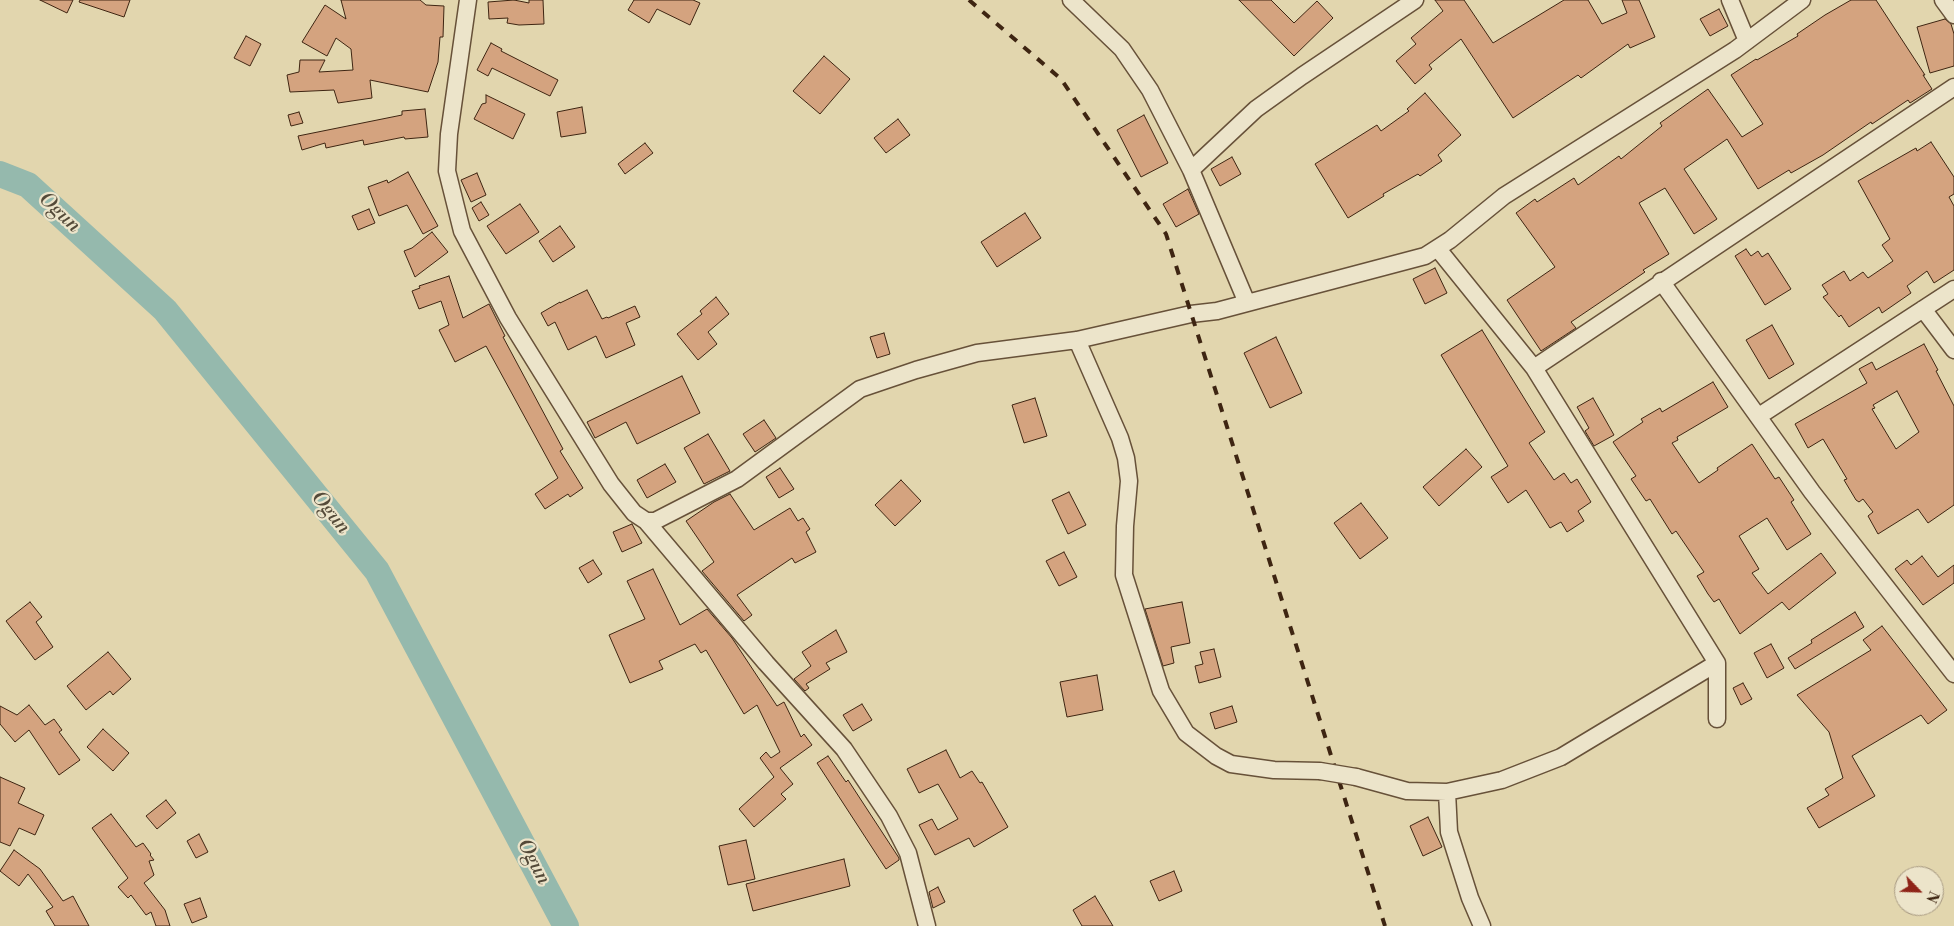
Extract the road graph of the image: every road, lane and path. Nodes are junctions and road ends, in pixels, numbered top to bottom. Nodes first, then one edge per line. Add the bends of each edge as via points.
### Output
1 (468, 0) edge
2 (1071, 0) edge
3 (1415, 0) edge
4 (1730, 0) edge
5 (1802, 0) edge
6 (1943, 0) edge
7 (1954, 14) edge
8 (1747, 41) junction
9 (1954, 87) edge
10 (1191, 170) junction
11 (1438, 249) junction
12 (1661, 281) junction
13 (1954, 289) edge
14 (1247, 303) junction
15 (1923, 309) junction
16 (1077, 340) junction
17 (1954, 350) edge
18 (1534, 368) junction
19 (1759, 416) junction
20 (646, 521) junction
21 (1717, 663) junction
22 (1954, 674) edge
23 (1717, 719) dead end
24 (1447, 792) junction
25 (927, 926) edge
26 (1482, 926) edge

1 - 20 street via 449,134 447,171 462,232 508,318 611,484 634,513
2 - 10 street via 1122,49 1150,90
3 - 10 street via 1256,109
4 - 8 street
5 - 8 street
6 - 7 street
8 - 11 street via 1504,196
9 - 12 street
10 - 14 street
11 - 14 street via 1402,263
11 - 18 street
12 - 18 street
12 - 19 street
13 - 15 street
14 - 16 street
15 - 17 street
15 - 19 street
16 - 20 street via 977,353 860,389 737,479 655,521
16 - 24 street, bridge via 1126,458 1129,481 1124,575 1162,691 1186,733 1231,764 1356,777 1407,791
18 - 21 street
19 - 22 street via 1812,492
20 - 25 street via 766,663 844,749 889,816 908,853
21 - 23 street
21 - 24 street via 1561,757 1502,780
24 - 26 street via 1449,832

